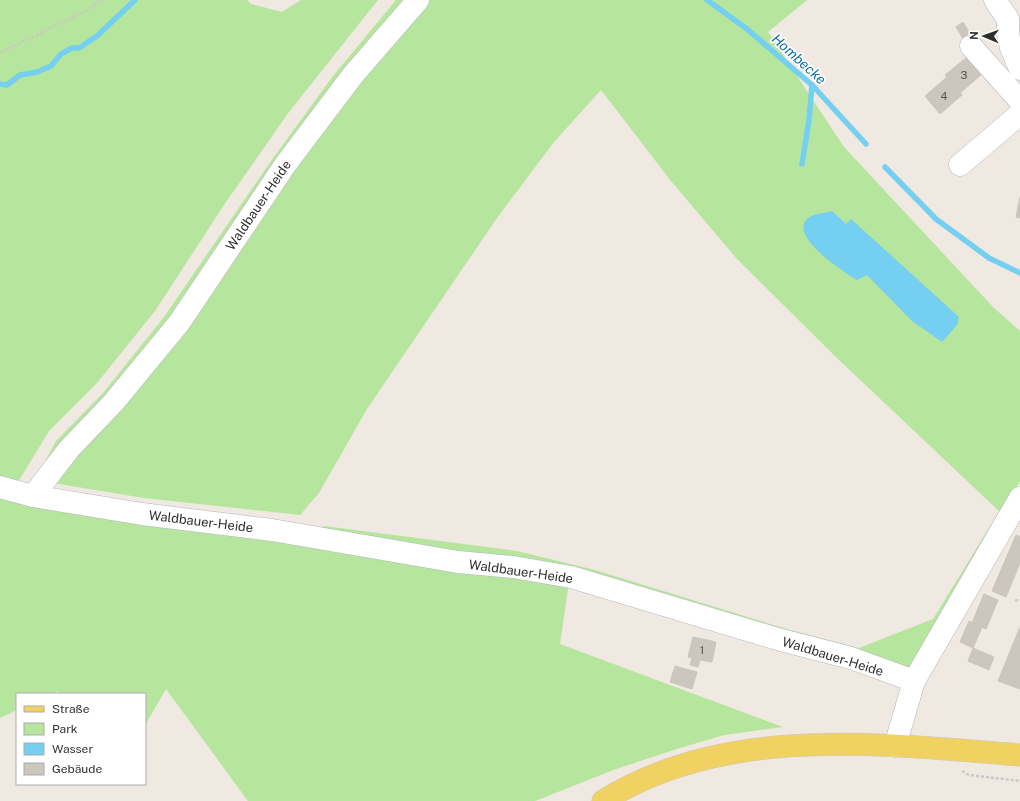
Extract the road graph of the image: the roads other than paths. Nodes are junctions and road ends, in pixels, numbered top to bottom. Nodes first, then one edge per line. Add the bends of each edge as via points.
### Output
1 (418, 0) edge
2 (994, 0) edge
3 (1014, 15) edge
4 (971, 46) dead end
5 (1020, 69) edge
6 (1020, 101) edge
7 (1020, 114) edge
8 (960, 165) dead end
9 (0, 487) edge
10 (33, 496) junction
11 (1020, 498) edge
12 (914, 681) junction
13 (895, 746) junction
14 (1020, 755) edge
15 (603, 801) edge

1 - 10 street, Waldbauer-Heide via 353,75 290,158 179,323 113,402 69,449
2 - 3 street
3 - 5 street via 1008,34
4 - 6 street
7 - 8 street
9 - 10 street
10 - 12 street, Waldbauer-Heide via 571,577 774,638 851,658
11 - 12 street
12 - 13 street
13 - 14 main road
13 - 15 main road via 783,745 737,752 693,762 650,777

